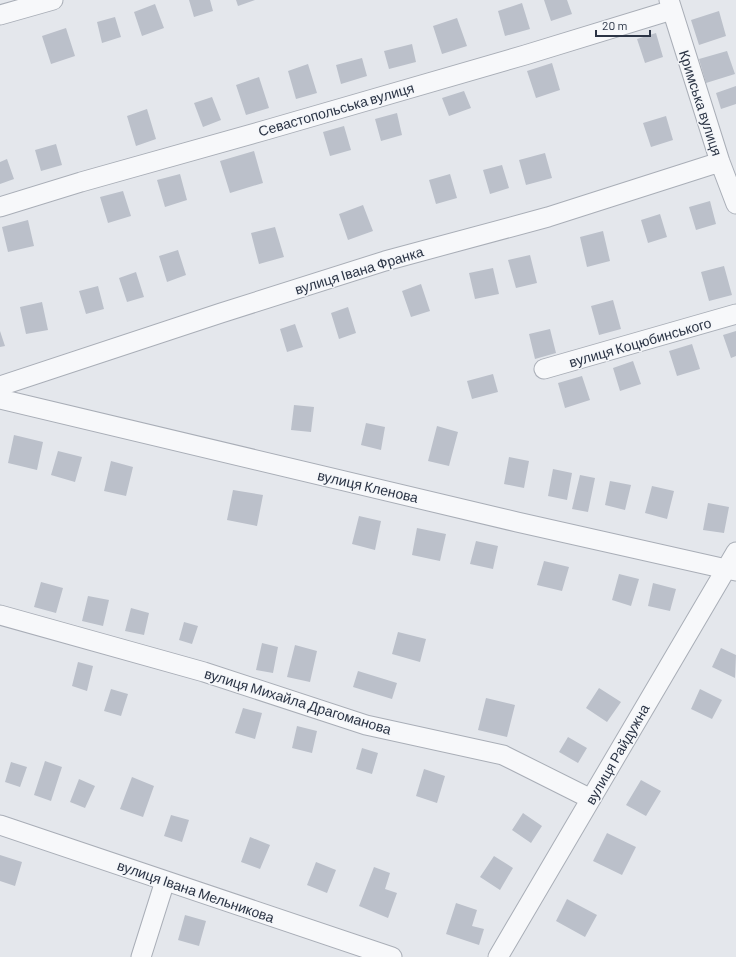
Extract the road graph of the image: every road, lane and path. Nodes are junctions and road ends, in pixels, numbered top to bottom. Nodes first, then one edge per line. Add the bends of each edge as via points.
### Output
1 (53, 0) edge
2 (670, 5) edge
3 (0, 15) edge
4 (720, 162) junction
5 (736, 204) edge
6 (0, 207) edge
7 (736, 314) edge
8 (544, 369) dead end
9 (0, 386) edge
10 (0, 399) edge
11 (736, 552) edge
12 (731, 570) edge
13 (0, 615) edge
14 (591, 799) junction
15 (0, 825) edge
16 (165, 881) junction
17 (141, 957) edge
18 (392, 957) edge
19 (498, 957) edge

1 - 3 street
2 - 4 street, Кримська вулиця
2 - 6 street, Севастопольська вулиця via 524,55
4 - 5 street, Кримська вулиця
4 - 9 street, вулиця Івана Франка via 548,216 377,263
7 - 8 street, вулиця Коцюбинського
10 - 12 street, вулиця Кленова
11 - 12 street, вулиця Райдужна
12 - 14 street, вулиця Райдужна
13 - 14 street, вулиця Михайла Драгоманова via 204,672 366,725 503,755
14 - 19 street, вулиця Райдужна
15 - 16 street, вулиця Івана Мельникова
16 - 17 street
16 - 18 street, вулиця Івана Мельникова

